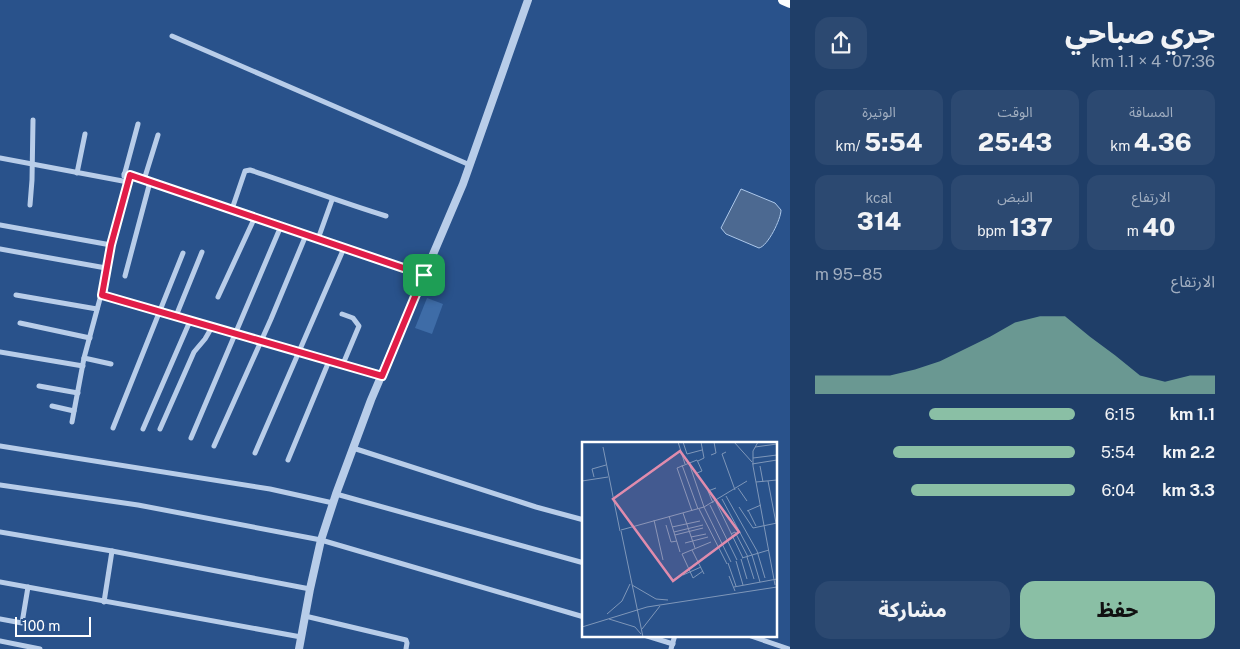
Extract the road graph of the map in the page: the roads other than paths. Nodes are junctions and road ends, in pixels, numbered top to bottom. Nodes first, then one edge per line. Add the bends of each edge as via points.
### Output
1 (528, 0) edge
2 (783, 0) edge
3 (790, 3) edge
4 (172, 36) dead end
5 (33, 120) dead end
6 (138, 124) dead end
7 (85, 134) dead end
8 (158, 135) dead end
9 (0, 158) edge
10 (33, 164) junction
11 (470, 165) junction
12 (77, 173) junction
13 (127, 174) junction
14 (144, 180) junction
15 (125, 182) junction
16 (150, 182) junction
17 (332, 200) junction
18 (30, 204) dead end
19 (232, 210) junction
20 (386, 216) dead end
21 (255, 217) junction
22 (0, 225) edge
23 (280, 226) junction
24 (306, 235) junction
25 (318, 239) junction
26 (111, 245) junction
27 (344, 248) junction
28 (0, 250) edge
29 (202, 252) dead end
30 (184, 253) dead end
31 (106, 268) junction
32 (424, 275) junction
33 (125, 276) dead end
34 (16, 295) dead end
35 (102, 295) junction
36 (218, 297) dead end
37 (97, 309) junction
38 (160, 311) junction
39 (342, 314) dead end
40 (176, 316) junction
41 (190, 320) junction
42 (20, 323) dead end
43 (212, 327) junction
44 (234, 333) junction
45 (90, 338) junction
46 (261, 340) junction
47 (0, 352) edge
48 (299, 352) junction
49 (84, 358) junction
50 (330, 360) junction
51 (111, 364) dead end
52 (344, 364) junction
53 (83, 366) junction
54 (382, 376) junction
55 (39, 386) dead end
56 (78, 393) junction
57 (52, 406) dead end
58 (74, 411) junction
59 (72, 422) dead end
60 (113, 428) dead end
61 (143, 428) dead end
62 (160, 430) dead end
63 (191, 438) dead end
64 (0, 446) edge
65 (214, 446) dead end
66 (353, 448) junction
67 (255, 453) dead end
68 (288, 460) dead end
69 (0, 485) edge
70 (336, 494) junction
71 (334, 503) junction
72 (582, 519) edge
73 (0, 532) edge
74 (321, 540) junction
75 (112, 551) junction
76 (582, 561) edge
77 (0, 582) edge
78 (28, 588) junction
79 (310, 589) junction
80 (104, 602) junction
81 (305, 616) junction
82 (582, 617) edge
83 (0, 619) edge
84 (647, 636) edge
85 (751, 636) edge
86 (300, 638) junction
87 (0, 641) edge
88 (672, 646) edge
89 (40, 649) edge
90 (299, 649) edge
91 (406, 649) edge
92 (789, 649) edge

1 - 11 street
2 - 3 highway
4 - 11 street
5 - 10 street
6 - 13 street
7 - 12 street
8 - 14 street
9 - 10 street
10 - 12 street
10 - 18 street
11 - 32 street
12 - 15 street
13 - 14 street
13 - 15 street
14 - 16 street
15 - 26 street
16 - 19 street
16 - 33 street
17 - 19 street via 250,170 245,171
17 - 20 street
17 - 25 street
19 - 21 street
21 - 23 street
21 - 36 street
22 - 26 street
23 - 24 street
23 - 44 street
24 - 25 street
24 - 46 street
25 - 27 street
26 - 31 street
27 - 32 street
27 - 48 street
28 - 31 street
29 - 40 street
30 - 38 street
31 - 35 street
32 - 54 street
34 - 37 street
35 - 37 street
35 - 38 street
37 - 45 street
38 - 40 street
38 - 60 street
39 - 52 street via 359,326
40 - 41 street
41 - 43 street
41 - 61 street
42 - 45 street
43 - 44 street
43 - 62 street via 194,352
44 - 46 street
44 - 63 street
45 - 49 street
46 - 48 street
46 - 65 street
47 - 53 street
48 - 50 street
48 - 67 street
49 - 51 street
49 - 53 street
50 - 52 street
50 - 68 street
52 - 54 street
53 - 56 street
54 - 66 street
55 - 56 street
56 - 58 street
57 - 58 street
58 - 59 street
64 - 71 street via 270,489
66 - 70 street
66 - 72 street
69 - 74 street via 138,505
70 - 71 street
70 - 76 street
71 - 74 street
73 - 75 street
74 - 79 street
74 - 82 street
75 - 79 street
75 - 80 street
77 - 78 street
78 - 80 street
78 - 83 street via 22,623
79 - 81 street
80 - 86 street
81 - 86 street
81 - 91 street via 406,640
84 - 88 street
85 - 92 street
86 - 90 street
87 - 89 street

